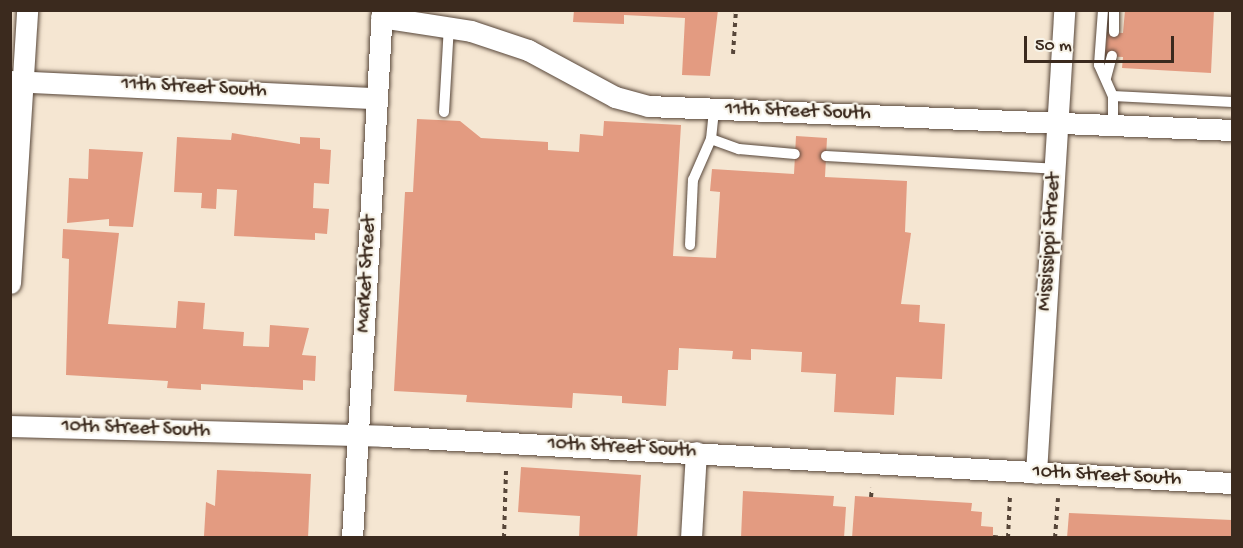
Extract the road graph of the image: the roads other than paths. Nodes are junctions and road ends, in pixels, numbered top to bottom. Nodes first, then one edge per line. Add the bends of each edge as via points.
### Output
1 (27, 10) edge
2 (1064, 10) edge
3 (1103, 10) edge
4 (1114, 10) edge
5 (382, 14) edge
6 (449, 26) junction
7 (1114, 32) dead end
8 (1112, 56) dead end
9 (1106, 78) junction
10 (17, 81) edge
11 (1113, 96) junction
12 (377, 98) junction
13 (1233, 102) edge
14 (714, 108) junction
15 (444, 112) dead end
16 (1058, 123) junction
17 (1113, 125) junction
18 (1233, 130) edge
19 (711, 139) junction
20 (795, 154) dead end
21 (826, 156) dead end
22 (1055, 169) junction
23 (690, 245) dead end
24 (10, 283) edge
25 (10, 426) edge
26 (357, 435) junction
27 (696, 452) junction
28 (1036, 473) junction
29 (1233, 483) edge
30 (352, 537) edge
31 (690, 537) edge

1 - 10 street
2 - 16 street, Mississippi Street
3 - 9 lane via 1099,65
4 - 7 lane
5 - 6 street, 11th Street South
5 - 12 street, Market Street
6 - 14 street, 11th Street South via 528,50 615,97 648,106
6 - 15 lane
8 - 9 lane
9 - 11 lane
10 - 12 street, 11th Street South
10 - 24 street
11 - 13 lane
11 - 17 lane
12 - 26 street, Market Street
14 - 16 street, 11th Street South
14 - 19 lane
16 - 17 street, 11th Street South
16 - 22 street, Mississippi Street
17 - 18 street, 11th Street South
19 - 20 lane via 739,149
19 - 23 lane via 693,180
21 - 22 lane
22 - 28 street, Mississippi Street
25 - 26 street, 10th Street South
26 - 27 street, 10th Street South
26 - 30 street, Market Street
27 - 28 street, 10th Street South
27 - 31 street
28 - 29 street, 10th Street South

